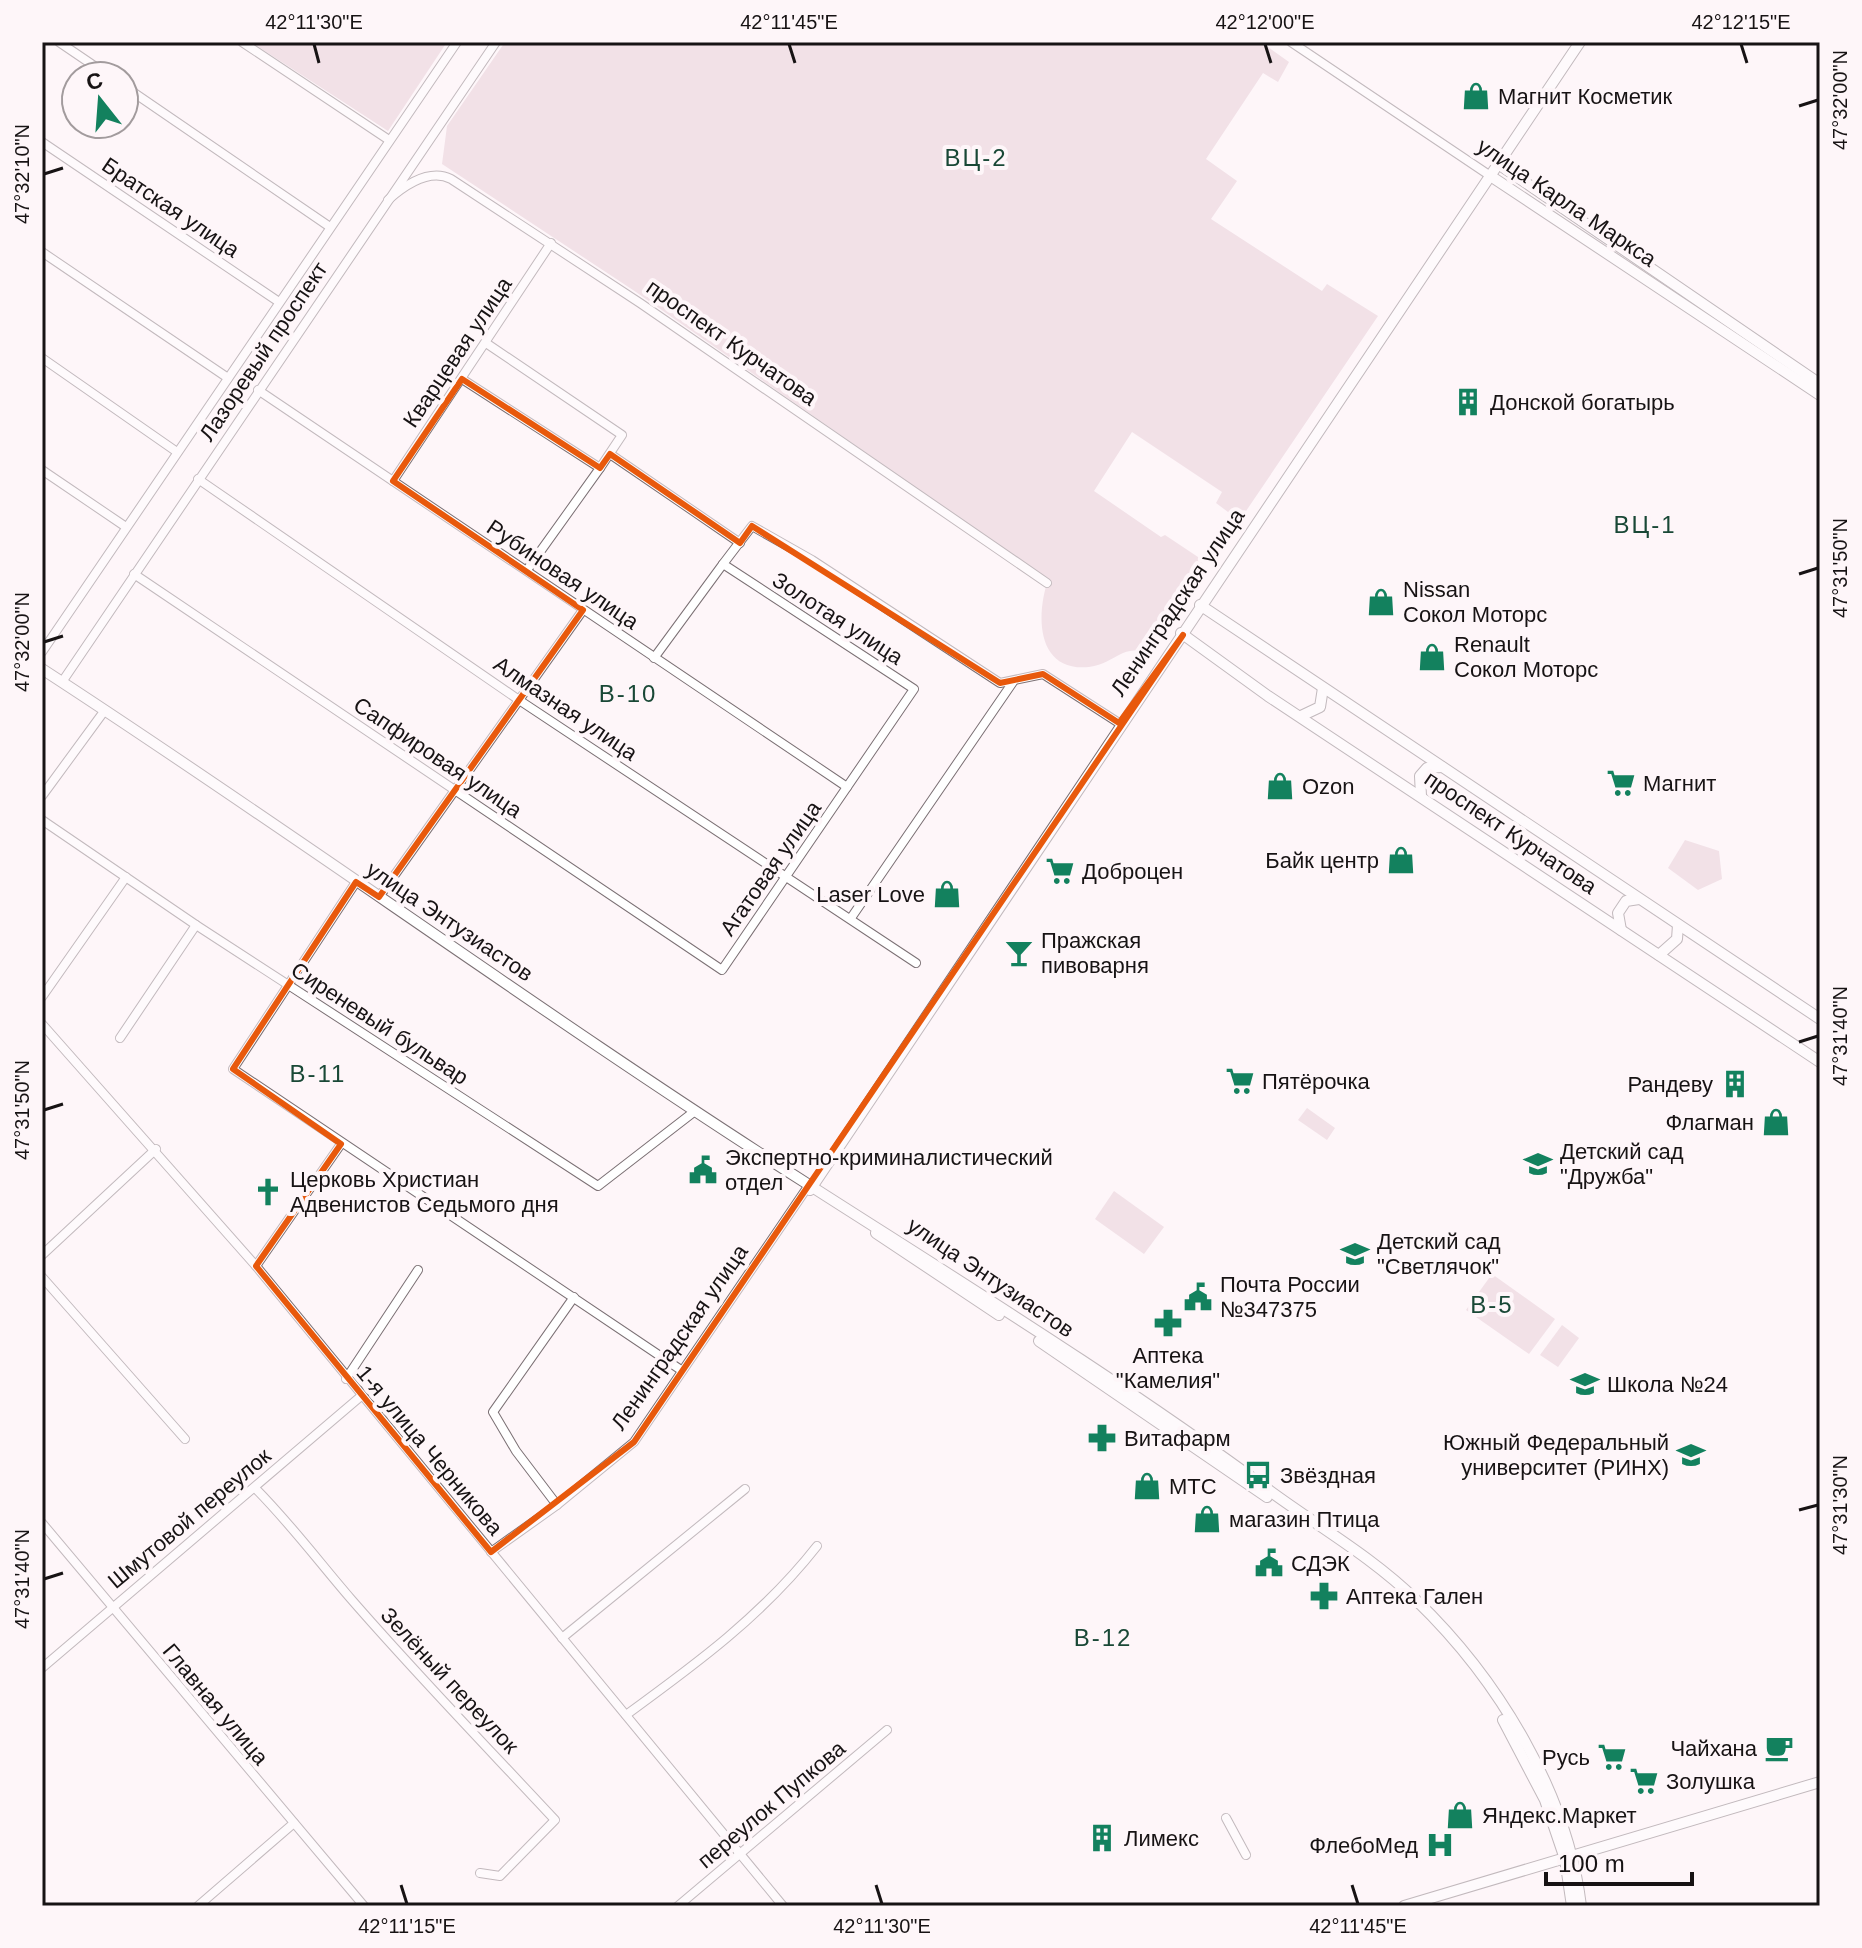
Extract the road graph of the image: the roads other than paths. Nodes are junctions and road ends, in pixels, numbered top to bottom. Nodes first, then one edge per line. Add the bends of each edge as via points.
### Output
1 (59, 42) edge
2 (242, 42) edge
3 (457, 42) edge
4 (496, 42) edge
5 (1291, 42) edge
6 (1579, 42) edge
7 (85, 60) edge
8 (140, 97) edge
9 (389, 140) junction
10 (42, 142) edge
11 (1497, 164) junction
12 (1490, 175) junction
13 (388, 200) junction
14 (330, 227) junction
15 (551, 243) junction
16 (42, 252) edge
17 (279, 302) junction
18 (486, 343) junction
19 (42, 358) edge
20 (228, 378) junction
21 (462, 379) junction
22 (1820, 384) edge
23 (258, 390) junction
24 (1820, 395) edge
25 (177, 452) junction
26 (610, 454) junction
27 (600, 468) junction
28 (42, 470) edge
29 (198, 479) junction
30 (393, 481) junction
31 (126, 527) junction
32 (740, 543) junction
33 (723, 564) junction
34 (527, 570) junction
35 (134, 574) junction
36 (1047, 583) dead end
37 (1200, 605) junction
38 (583, 610) junction
39 (1182, 634) junction
40 (42, 652) edge
41 (654, 658) junction
42 (42, 669) edge
43 (62, 682) junction
44 (1013, 682) junction
45 (1323, 688) junction
46 (519, 700) junction
47 (105, 710) junction
48 (1301, 716) junction
49 (1119, 723) junction
50 (1442, 767) junction
51 (847, 787) junction
52 (454, 789) junction
53 (42, 796) edge
54 (1421, 796) junction
55 (42, 820) edge
56 (786, 875) junction
57 (126, 877) junction
58 (356, 882) junction
59 (379, 897) junction
60 (1639, 899) junction
61 (851, 918) junction
62 (196, 925) junction
63 (1678, 925) junction
64 (1621, 930) junction
65 (1659, 955) junction
66 (916, 963) dead end
67 (722, 970) joint
68 (289, 985) junction
69 (42, 997) edge
70 (1820, 1019) edge
71 (42, 1024) edge
72 (120, 1038) dead end
73 (1820, 1062) edge
74 (695, 1111) junction
75 (341, 1144) junction
76 (156, 1149) junction
77 (810, 1188) junction
78 (42, 1255) edge
79 (256, 1266) junction
80 (418, 1270) dead end
81 (42, 1277) edge
82 (574, 1297) junction
83 (681, 1370) junction
84 (346, 1379) junction
85 (360, 1397) junction
86 (185, 1439) dead end
87 (255, 1488) junction
88 (745, 1489) dead end
89 (557, 1505) junction
90 (42, 1523) edge
91 (817, 1546) dead end
92 (491, 1552) junction
93 (110, 1606) junction
94 (562, 1638) junction
95 (42, 1668) edge
96 (626, 1715) junction
97 (887, 1730) dead end
98 (1820, 1785) edge
99 (1226, 1818) dead end
100 (294, 1823) junction
101 (738, 1854) junction
102 (1246, 1855) dead end
103 (1571, 1861) junction
104 (480, 1873) dead end
105 (198, 1906) edge
106 (364, 1906) edge
107 (678, 1906) edge
108 (783, 1906) edge
109 (1404, 1906) edge
110 (1423, 1906) edge
111 (1572, 1906) edge
112 (1581, 1906) edge

1 - 7 street
2 - 9 street
3 - 9 street, Лазоревый проспект
4 - 13 street, Лазоревый проспект
5 - 12 street, улица Карла Маркса
6 - 11 street, Ленинградская улица
8 - 14 street
9 - 14 street, Лазоревый проспект
10 - 17 street, Братская улица
11 - 12 street, Ленинградская улица
11 - 22 street, улица Карла Маркса
12 - 24 street, улица Карла Маркса
12 - 37 street, Ленинградская улица
13 - 15 street, проспект Курчатова via 418,180 443,175
13 - 23 street, Лазоревый проспект
14 - 17 street, Лазоревый проспект
15 - 18 street, Кварцевая улица
15 - 36 street, проспект Курчатова
16 - 20 street
17 - 20 street, Лазоревый проспект
18 - 21 street, Кварцевая улица
18 - 26 street via 622,435
19 - 25 street
20 - 25 street, Лазоревый проспект
21 - 27 street
21 - 30 street, Кварцевая улица
23 - 29 street, Лазоревый проспект
23 - 30 street, Рубиновая улица
25 - 31 street, Лазоревый проспект
26 - 27 street
26 - 32 street
27 - 34 street
28 - 31 street
29 - 35 street, Лазоревый проспект
29 - 46 street, Алмазная улица
30 - 34 street, Рубиновая улица
31 - 40 street, Лазоревый проспект
32 - 33 street
32 - 44 street via 752,526 1000,683
33 - 41 street
33 - 51 street, Золотая улица via 914,689
34 - 38 street, Рубиновая улица
35 - 43 street, Лазоревый проспект
35 - 52 street, Сапфировая улица
37 - 39 street, Ленинградская улица
37 - 45 street, проспект Курчатова
38 - 41 street, Рубиновая улица
38 - 46 street
39 - 48 street, проспект Курчатова
39 - 49 street, Ленинградская улица
39 - 77 street
41 - 51 street, Рубиновая улица
42 - 43 street, улица Энтузиастов
43 - 47 street, улица Энтузиастов
44 - 49 street via 1043,674
44 - 61 street
45 - 48 street via 1320,707
45 - 50 street, проспект Курчатова
46 - 52 street
46 - 56 street, Алмазная улица
47 - 53 street
47 - 58 street, улица Энтузиастов
48 - 54 street, проспект Курчатова
49 - 77 street, Ленинградская улица
50 - 54 street via 1427,768 1420,776
50 - 60 street, проспект Курчатова
51 - 56 street, Агатовая улица
52 - 59 street
52 - 67 street, Сапфировая улица
54 - 64 street, проспект Курчатова
55 - 57 street, Сиреневый бульвар
56 - 61 street, Алмазная улица
56 - 67 street, Агатовая улица
57 - 62 street, Сиреневый бульвар
57 - 69 street
58 - 59 street, улица Энтузиастов
58 - 68 street
59 - 74 street, улица Энтузиастов
60 - 63 street, проспект Курчатова
60 - 64 street via 1626,901 1618,913
61 - 66 street, Алмазная улица
62 - 68 street, Сиреневый бульвар
62 - 72 street
63 - 65 street via 1677,939
63 - 70 street, проспект Курчатова
64 - 65 street, проспект Курчатова
65 - 73 street, проспект Курчатова
68 - 74 street, Сиреневый бульвар via 598,1186
68 - 75 street via 233,1069
71 - 76 street, 1-я улица Черникова
74 - 77 street, улица Энтузиастов
75 - 79 street
75 - 82 street
76 - 78 street
76 - 79 street, 1-я улица Черникова
77 - 83 street, Ленинградская улица
77 - 103 street, улица Энтузиастов via 905,1243 1380,1567 1448,1633 1500,1701 1552,1797
79 - 84 street, 1-я улица Черникова
80 - 84 street
81 - 86 street
82 - 83 street
82 - 89 street via 493,1412
83 - 89 street, Ленинградская улица via 634,1442
84 - 85 street, 1-я улица Черникова
85 - 87 street, Шмутовой переулок
85 - 92 street, 1-я улица Черникова
87 - 93 street, Шмутовой переулок
87 - 104 street, Зелёный переулок via 299,1532 465,1728 555,1820 500,1876
88 - 94 street
89 - 92 street, Ленинградская улица
90 - 93 street, Главная улица
91 - 96 street via 786,1586 743,1627
92 - 94 street, 1-я улица Черникова
93 - 95 street, Шмутовой переулок
93 - 100 street, Главная улица
94 - 96 street, 1-я улица Черникова
96 - 101 street, 1-я улица Черникова
97 - 101 street, переулок Пупкова
98 - 103 street
99 - 102 street
100 - 105 street
100 - 106 street, Главная улица
101 - 107 street, переулок Пупкова
101 - 108 street, 1-я улица Черникова
103 - 109 street
103 - 110 street
103 - 111 street
103 - 112 street, улица Энтузиастов

